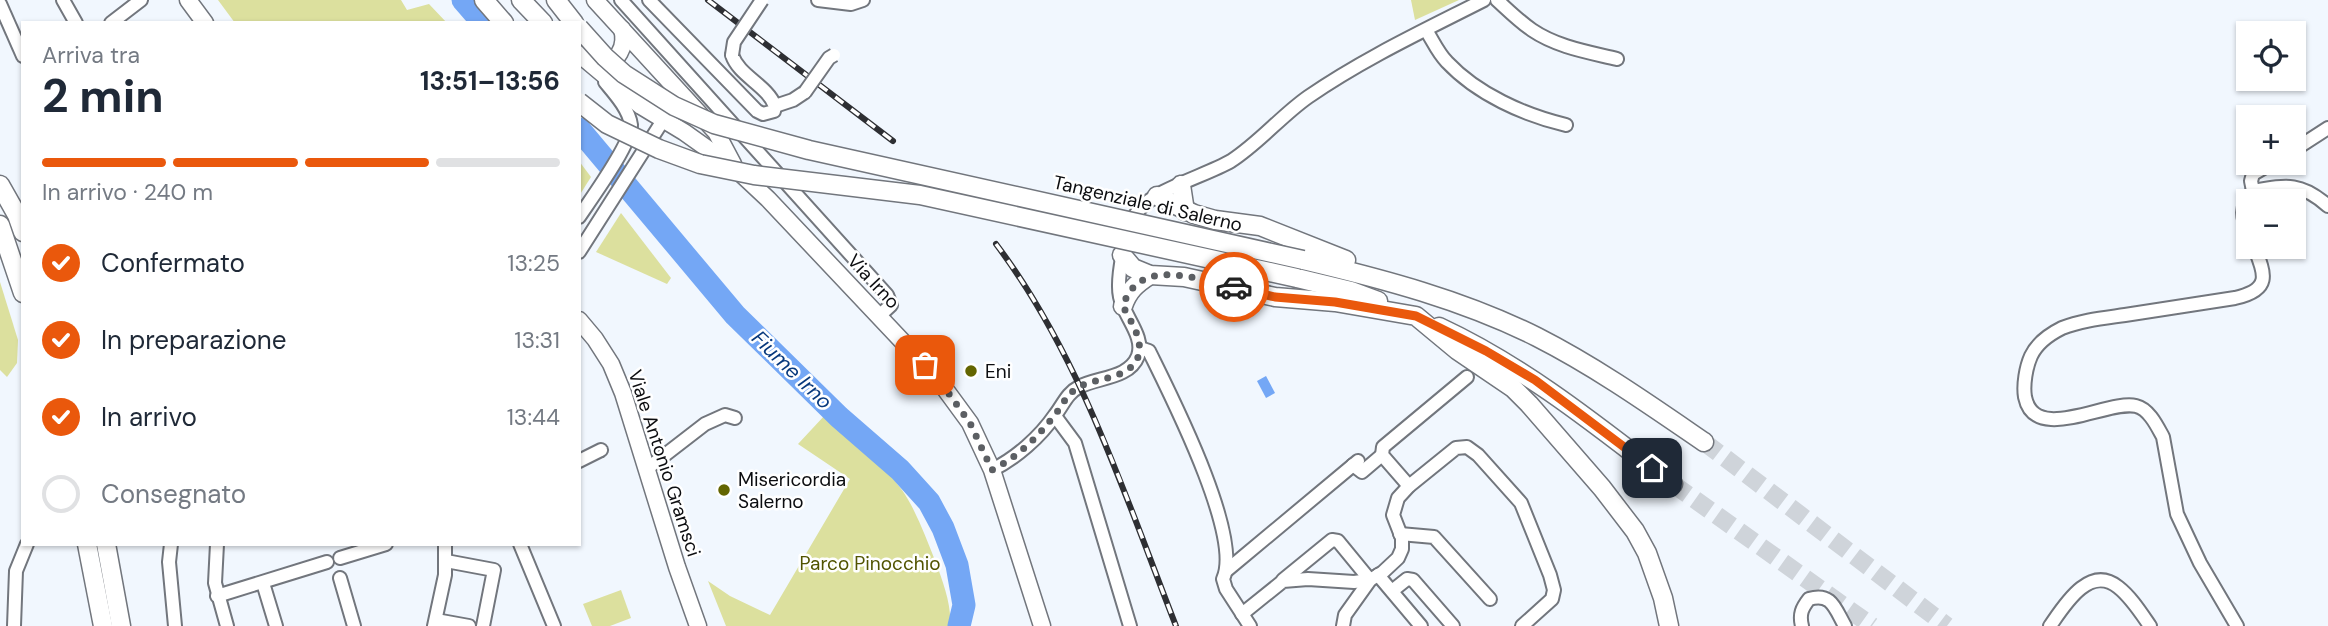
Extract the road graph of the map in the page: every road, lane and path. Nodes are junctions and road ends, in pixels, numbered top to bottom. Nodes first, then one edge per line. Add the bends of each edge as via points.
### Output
1 (63, 0) edge
2 (141, 0) edge
3 (188, 0) edge
4 (484, 0) edge
5 (521, 0) edge
6 (532, 0) edge
7 (595, 0) edge
8 (621, 0) edge
9 (649, 0) edge
10 (762, 0) edge
11 (818, 0) edge
12 (863, 0) edge
13 (1484, 0) edge
14 (1497, 0) edge
15 (0, 4) edge
16 (75, 21) edge
17 (114, 21) edge
18 (204, 21) edge
19 (502, 21) edge
20 (543, 21) edge
21 (544, 21) edge
22 (581, 28) edge
23 (622, 29) junction
24 (1426, 30) junction
25 (21, 51) edge
26 (838, 55) dead end
27 (584, 58) edge
28 (1617, 59) dead end
29 (667, 77) junction
30 (581, 104) edge
31 (775, 106) junction
32 (663, 120) junction
33 (1566, 125) dead end
34 (2328, 128) edge
35 (684, 132) junction
36 (650, 139) junction
37 (2306, 142) edge
38 (736, 169) junction
39 (0, 185) edge
40 (1181, 185) junction
41 (2267, 189) edge
42 (2304, 189) edge
43 (2306, 190) edge
44 (1157, 196) junction
45 (2328, 206) edge
46 (1185, 211) junction
47 (581, 214) edge
48 (0, 225) edge
49 (21, 226) edge
50 (581, 249) edge
51 (1122, 255) junction
52 (2258, 259) edge
53 (1150, 275) junction
54 (21, 287) edge
55 (1453, 302) junction
56 (1123, 306) junction
57 (1416, 316) junction
58 (878, 317) junction
59 (581, 322) edge
60 (1140, 348) junction
61 (1467, 377) dead end
62 (1055, 416) junction
63 (735, 418) dead end
64 (1704, 443) tunnel mouth
65 (601, 450) dead end
66 (1382, 455) junction
67 (581, 460) edge
68 (648, 468) junction
69 (992, 470) junction
70 (1674, 484) tunnel mouth
71 (1409, 486) junction
72 (1400, 534) junction
73 (26, 546) edge
74 (88, 546) edge
75 (106, 546) edge
76 (171, 546) edge
77 (217, 546) edge
78 (379, 546) edge
79 (445, 546) edge
80 (521, 546) edge
81 (340, 558) dead end
82 (446, 561) junction
83 (327, 562) dead end
84 (1226, 571) junction
85 (1374, 577) junction
86 (340, 578) dead end
87 (1283, 581) junction
88 (263, 583) junction
89 (1392, 591) junction
90 (106, 595) junction
91 (217, 596) junction
92 (1490, 599) dead end
93 (1242, 614) junction
94 (435, 623) edge
95 (14, 626) edge
96 (103, 626) edge
97 (121, 626) edge
98 (175, 626) edge
99 (227, 626) edge
100 (276, 626) edge
101 (354, 626) edge
102 (469, 626) edge
103 (484, 626) edge
104 (554, 626) edge
105 (698, 626) edge
106 (1042, 626) edge
107 (1130, 626) edge
108 (1250, 626) edge
109 (1343, 626) edge
110 (1421, 626) edge
111 (1453, 626) edge
112 (1522, 626) edge
113 (1669, 626) edge
114 (1801, 626) edge
115 (1845, 626) edge
116 (2050, 626) edge
117 (2150, 626) edge
118 (2237, 626) edge

1 - 16 street
2 - 17 street
3 - 18 main road
4 - 19 highway
5 - 20 highway
6 - 21 main road
7 - 23 main road, Via Irno
8 - 58 street via 887,295 891,305
9 - 31 street via 757,111 769,114
10 - 31 street, bridge via 734,42 732,55
11 - 12 street via 851,4
13 - 24 street
14 - 28 street via 1547,38
15 - 25 street
22 - 55 highway, Tangenziale di Salerno, bridge via 624,74 674,106 714,124 809,150 1303,260
23 - 27 main road via 624,41 616,58 598,66
23 - 29 main road, Via Irno
24 - 33 street via 1447,62 1485,92 1540,119
24 - 40 street via 1329,83 1241,154
26 - 31 street, bridge via 829,58 805,92
27 - 32 main road, Via Irno
27 - 47 street via 618,99 630,131
29 - 32 street via 672,102
29 - 38 main road, Via Irno via 716,132
30 - 57 highway, bridge via 607,124 709,166 920,195 1351,291
32 - 35 main road, Via Irno
32 - 36 street
34 - 37 street
35 - 36 street
35 - 38 main road, Via Irno
36 - 50 street
38 - 58 main road, Via Irno
39 - 49 highway
40 - 44 street
40 - 46 highway
41 - 42 street
43 - 45 street
44 - 46 highway
44 - 51 street via 1137,212
46 - 55 highway via 1260,226 1326,253 1414,280
48 - 54 highway
51 - 53 highway via 1133,268
51 - 56 street via 1118,288
52 - 118 street via 2264,274 2253,293 2064,327 2033,352 2024,388 2027,404 2047,418 2073,418 2129,405 2147,413 2163,437 2177,514
53 - 56 highway via 1127,294
53 - 57 highway via 1184,276 1275,297
55 - 64 highway, Tangenziale di Salerno via 1591,366
56 - 60 street
57 - 70 highway via 1535,380
57 - 113 highway via 1457,351 1513,388 1602,488 1647,553
58 - 69 main road, Via Irno via 956,402
59 - 68 main road, Viale Antonio Gramsci via 611,364
60 - 62 street via 1127,370 1079,387
60 - 84 street via 1149,351 1199,458 1220,524
61 - 66 street via 1388,442
62 - 69 street via 1007,463
62 - 107 street via 1075,443
63 - 68 street via 725,415 705,424
65 - 67 street
66 - 71 street
66 - 84 street via 1362,472 1356,463
68 - 105 main road, Viale Antonio Gramsci
69 - 106 main road, Via Irno
71 - 72 street via 1398,498 1393,515
71 - 112 street via 1456,448 1467,447 1521,503 1554,590 1552,599
72 - 85 street via 1398,558
72 - 92 street via 1434,537
73 - 95 street via 16,571
74 - 90 highway
75 - 90 highway
76 - 98 street
77 - 91 street
78 - 81 street
79 - 82 street
80 - 104 street
82 - 94 street
82 - 103 street via 495,570
83 - 88 street
84 - 93 street via 1226,589
85 - 87 street via 1354,582
85 - 87 street via 1332,540
85 - 89 street
85 - 109 street via 1345,615
86 - 101 street
87 - 93 street
88 - 91 street
88 - 100 street
89 - 110 street
89 - 111 street via 1413,580
90 - 96 highway
90 - 97 highway
91 - 99 street
93 - 108 street
94 - 102 street
114 - 115 street via 1800,615 1809,599 1824,596
116 - 117 street via 2076,592 2102,581 2121,589

